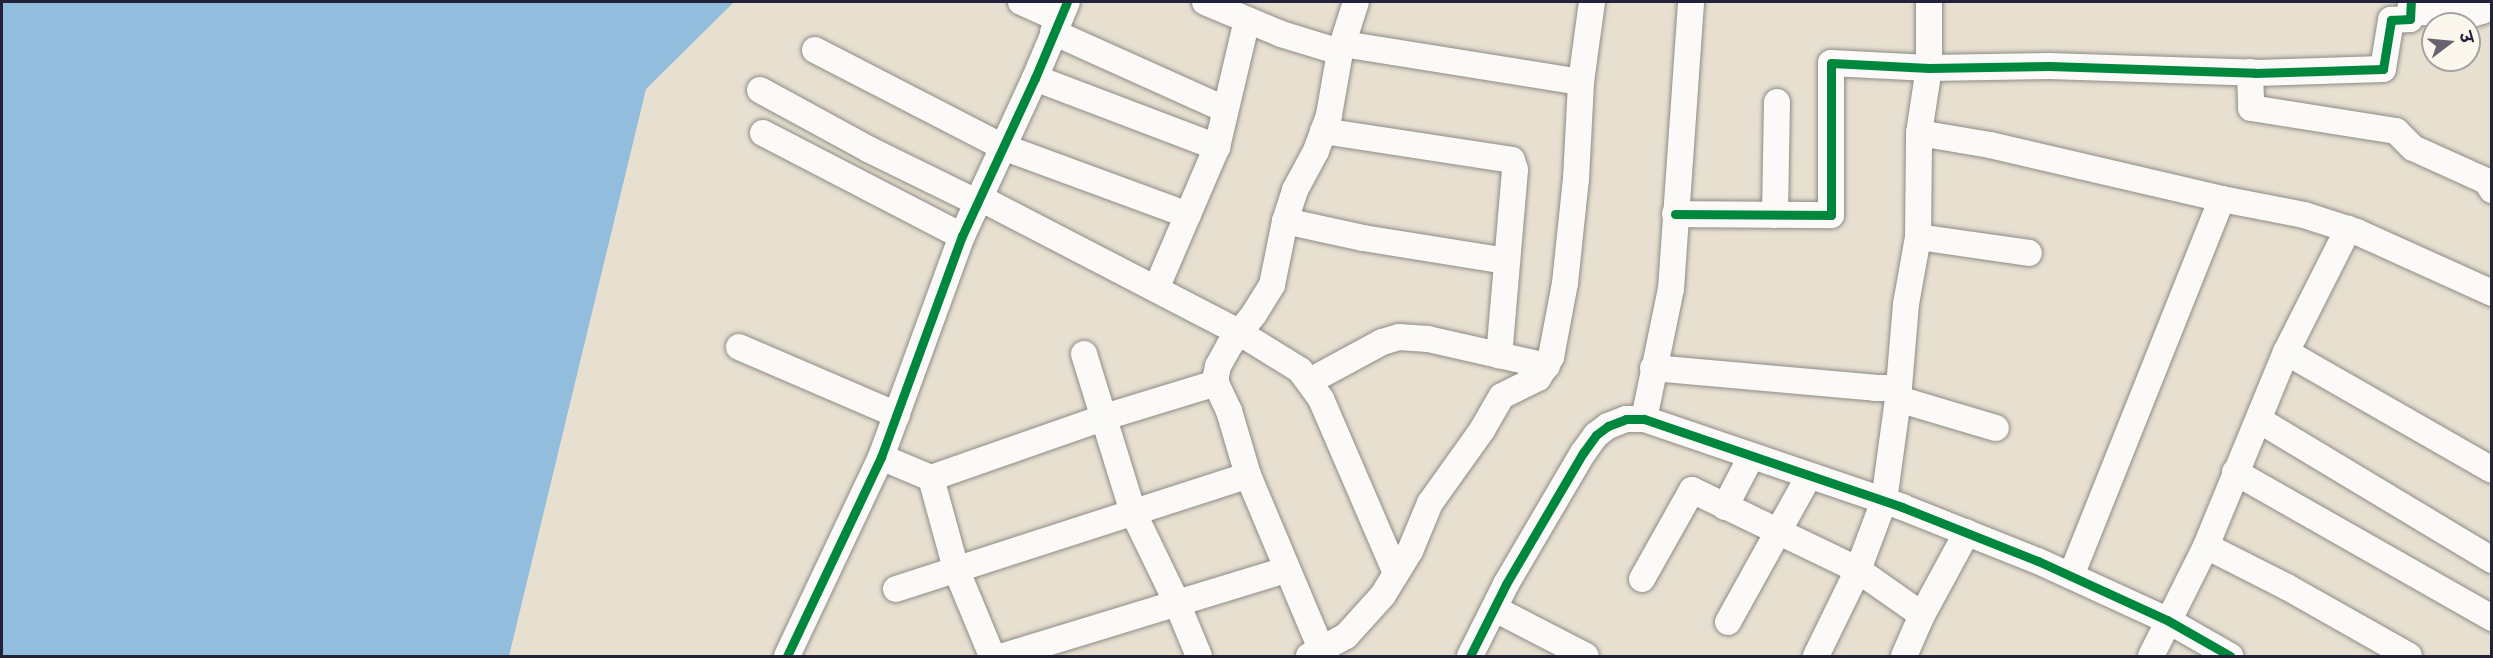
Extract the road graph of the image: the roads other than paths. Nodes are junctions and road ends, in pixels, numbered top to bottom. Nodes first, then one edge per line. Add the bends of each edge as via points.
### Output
1 (1021, 2) edge
2 (1205, 2) edge
3 (1356, 2) edge
4 (1592, 2) edge
5 (1691, 2) edge
6 (1929, 2) edge
7 (2485, 2) edge
8 (2410, 7) edge
9 (1060, 18) edge
10 (1247, 20) junction
11 (1342, 48) junction
12 (815, 50) dead end
13 (1929, 68) junction
14 (2250, 72) junction
15 (1035, 78) junction
16 (1581, 82) junction
17 (760, 90) dead end
18 (1777, 102) dead end
19 (1224, 109) junction
20 (1323, 131) junction
21 (763, 133) dead end
22 (1920, 133) junction
23 (1003, 147) junction
24 (1217, 147) junction
25 (2491, 189) edge
26 (979, 200) junction
27 (2222, 200) junction
28 (2492, 208) edge
29 (1675, 214) junction
30 (1775, 215) junction
31 (1188, 216) junction
32 (1285, 221) junction
33 (2348, 229) junction
34 (962, 236) junction
35 (1918, 237) junction
36 (2029, 253) dead end
37 (1507, 261) junction
38 (1156, 290) junction
39 (2492, 292) edge
40 (1240, 333) junction
41 (739, 346) dead end
42 (2286, 352) junction
43 (1084, 354) dead end
44 (1498, 355) junction
45 (1546, 366) junction
46 (1653, 368) junction
47 (1310, 381) junction
48 (1215, 383) junction
49 (1899, 393) junction
50 (897, 416) junction
51 (1105, 417) junction
52 (1644, 419) junction
53 (2259, 420) junction
54 (1996, 428) dead end
55 (881, 457) junction
56 (1751, 457) junction
57 (2492, 470) edge
58 (2235, 472) junction
59 (1248, 475) junction
60 (1809, 476) junction
61 (931, 478) junction
62 (1884, 501) junction
63 (1725, 507) junction
64 (1133, 512) junction
65 (1967, 532) junction
66 (1778, 533) junction
67 (2206, 546) junction
68 (2492, 560) edge
69 (956, 569) junction
70 (1286, 570) junction
71 (1858, 570) junction
72 (1396, 573) junction
73 (2071, 576) junction
74 (1642, 579) dead end
75 (896, 589) dead end
76 (1177, 603) junction
77 (1495, 609) junction
78 (1922, 615) junction
79 (2492, 618) edge
80 (2167, 620) junction
81 (1728, 622) dead end
82 (1318, 655) edge
83 (1583, 656) edge
84 (787, 657) edge
85 (992, 657) edge
86 (1004, 657) edge
87 (1199, 657) edge
88 (1470, 657) edge
89 (1816, 657) edge
90 (1904, 657) edge
91 (2151, 657) edge
92 (2230, 657) edge
93 (2409, 657) edge

1 - 9 street
2 - 10 street
3 - 11 street
4 - 16 street
5 - 29 street
6 - 13 street
7 - 8 street via 2482,11 2475,14
8 - 14 street via 2410,19 2391,21 2383,69
9 - 15 street
9 - 19 street
10 - 11 street via 1281,34
10 - 19 street
11 - 16 street
11 - 20 street
12 - 23 street
13 - 14 street via 2049,66
13 - 22 street
13 - 30 street via 1831,63 1832,215
14 - 25 street via 2251,108 2396,131 2413,148 2486,181
15 - 23 street
15 - 24 street
16 - 45 street via 1565,283 1556,339
17 - 26 street via 868,149
18 - 30 street
19 - 24 street
20 - 32 street
20 - 37 street via 1512,160 1515,165
21 - 34 street
22 - 27 street via 1990,145
22 - 35 street
23 - 26 street
23 - 31 street
24 - 31 street
25 - 28 street
26 - 34 street
26 - 38 street
27 - 33 street via 2304,215
27 - 73 street
29 - 30 street
29 - 46 street via 1671,289
31 - 38 street
32 - 37 street
32 - 40 street via 1272,285
33 - 39 street
33 - 42 street
34 - 50 street
35 - 36 street
35 - 49 street via 1906,304
37 - 44 street
38 - 40 street
40 - 47 street via 1284,358
40 - 48 street via 1218,366
41 - 50 street
42 - 53 street
42 - 57 street
43 - 51 street
44 - 45 street
44 - 47 street via 1399,337 1375,345
45 - 72 street via 1538,378 1502,396 1430,503
46 - 49 street
46 - 52 street
47 - 72 street
48 - 51 street
48 - 59 street via 1229,411
49 - 54 street
49 - 62 street
50 - 55 street
51 - 61 street
51 - 64 street
52 - 56 street
52 - 77 street via 1626,419 1596,435 1506,584
53 - 58 street
53 - 68 street
55 - 61 street
55 - 84 street
56 - 60 street
56 - 63 street
58 - 67 street
58 - 79 street
59 - 64 street
59 - 70 street
60 - 62 street
60 - 66 street
61 - 69 street
62 - 65 street
62 - 71 street
63 - 66 street
63 - 74 street via 1692,490
64 - 69 street
64 - 76 street
65 - 73 street
65 - 78 street
66 - 71 street
66 - 81 street
67 - 80 street
67 - 93 street
69 - 75 street
69 - 85 street
70 - 76 street
70 - 82 street
71 - 78 street
71 - 89 street
72 - 82 street via 1383,595 1347,636
73 - 80 street
76 - 86 street
76 - 87 street
77 - 83 street
77 - 88 street
78 - 90 street
80 - 91 street
80 - 92 street

